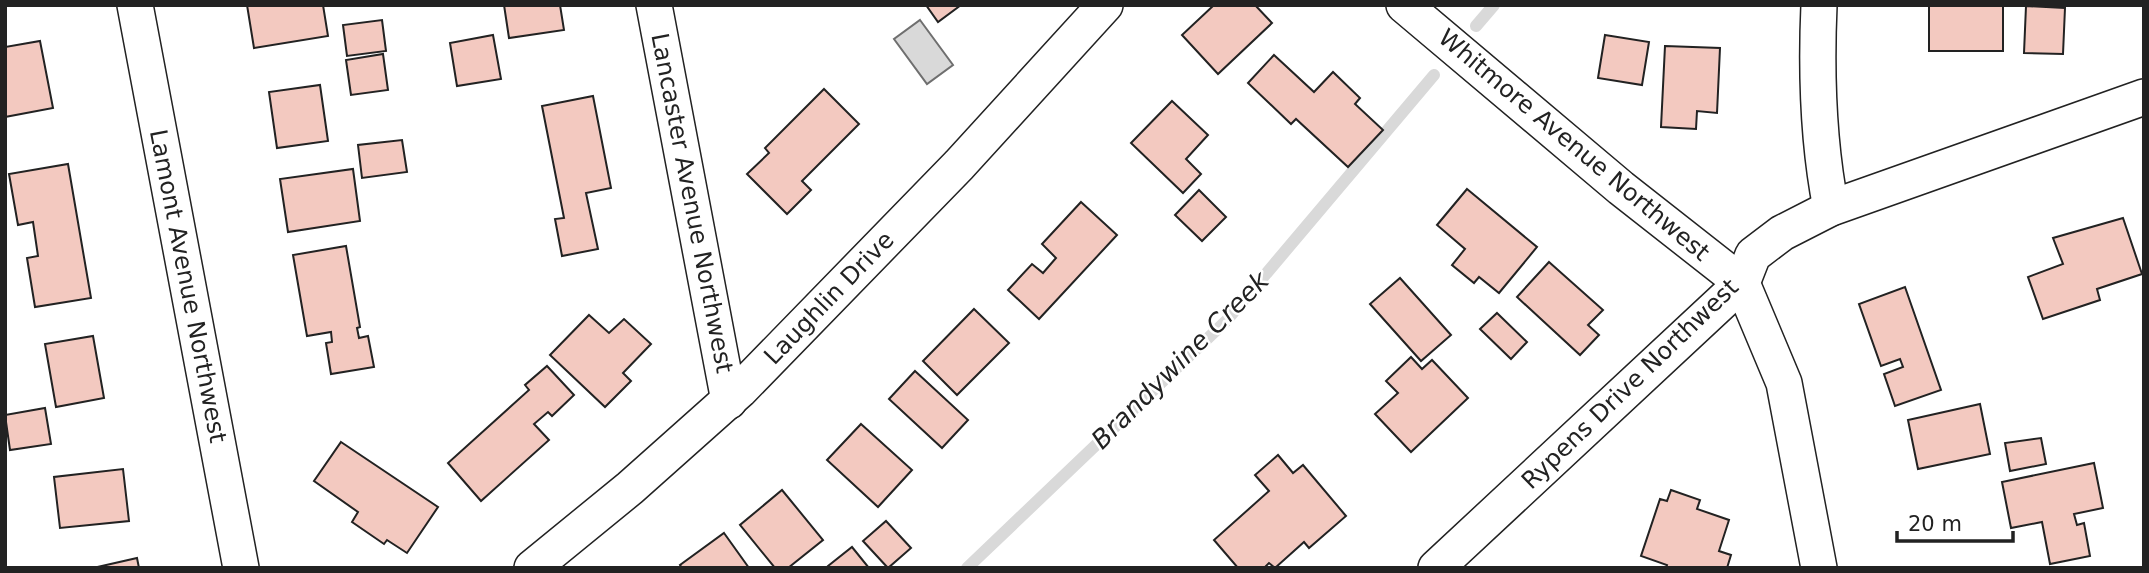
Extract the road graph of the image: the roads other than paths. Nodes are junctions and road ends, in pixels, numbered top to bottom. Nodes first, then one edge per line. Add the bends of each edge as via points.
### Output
1 (135, 5) edge
2 (654, 5) edge
3 (1105, 5) edge
4 (1404, 5) edge
5 (1819, 5) edge
6 (2144, 97) edge
7 (1831, 208) junction
8 (1742, 283) junction
9 (729, 401) junction
10 (241, 568) edge
11 (533, 568) edge
12 (1436, 568) edge
13 (1819, 568) edge

1 - 10 street, Lamont Avenue Northwest
2 - 9 street, Lancaster Avenue Northwest
3 - 9 street, Laughlin Drive via 959,165
4 - 8 street, Whitmore Avenue Northwest
5 - 7 street via 1823,169
6 - 7 street, Rypens Drive Northwest
7 - 8 street, Rypens Drive Northwest via 1782,233 1753,255
8 - 12 street, Rypens Drive Northwest
8 - 13 street, Whitmore Avenue Northwest via 1784,383
9 - 11 street, Laughlin Drive

